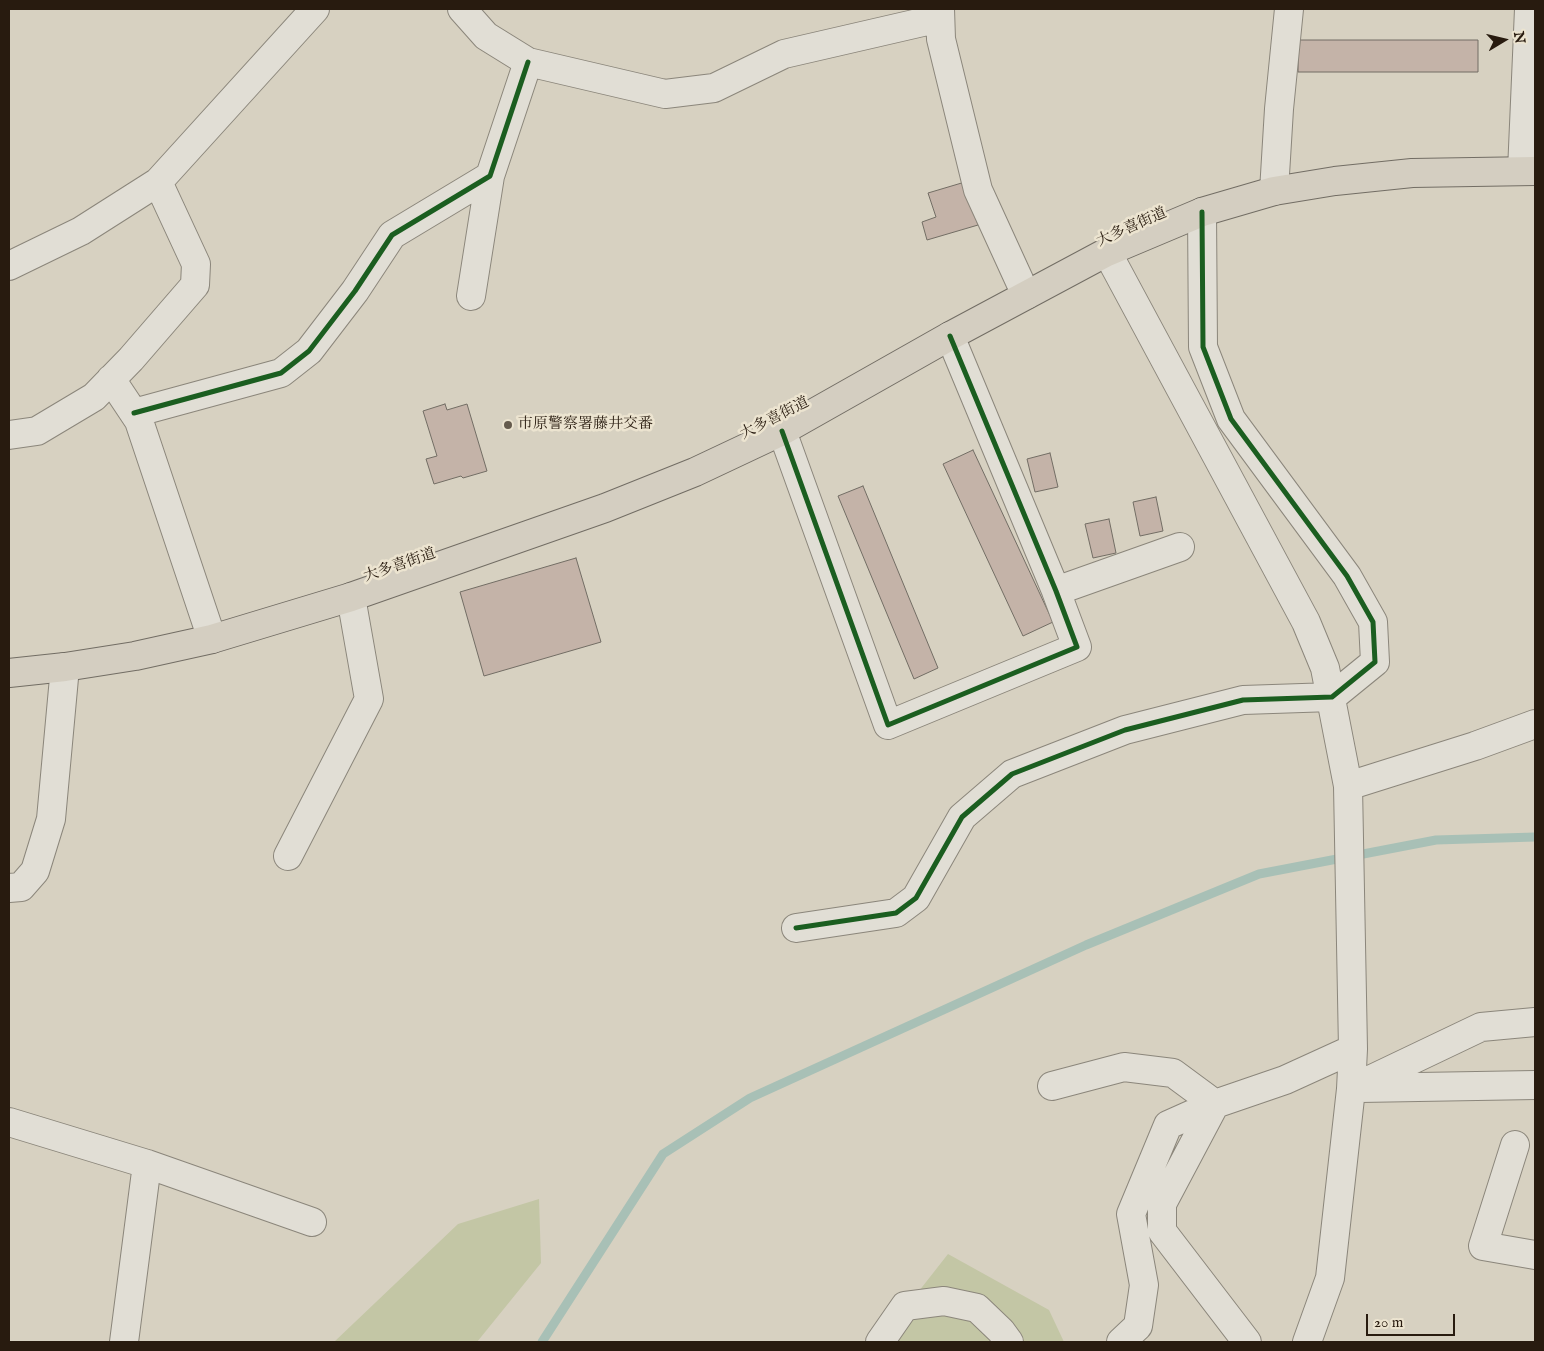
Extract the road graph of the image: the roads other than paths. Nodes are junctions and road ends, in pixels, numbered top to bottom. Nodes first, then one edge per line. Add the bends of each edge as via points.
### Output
1 (315, 9) edge
2 (462, 9) edge
3 (1289, 9) edge
4 (1529, 9) edge
5 (940, 13) edge
6 (528, 62) junction
7 (1529, 171) edge
8 (490, 176) junction
9 (158, 182) junction
10 (1274, 191) junction
11 (1202, 212) junction
12 (1107, 252) junction
13 (9, 266) edge
14 (1026, 295) junction
15 (471, 296) dead end
16 (950, 336) junction
17 (111, 379) junction
18 (134, 413) junction
19 (782, 431) junction
20 (9, 435) edge
21 (1180, 547) dead end
22 (1056, 592) junction
23 (350, 597) junction
24 (212, 639) junction
25 (65, 667) junction
26 (9, 673) edge
27 (1332, 697) junction
28 (1535, 724) edge
29 (1348, 786) junction
30 (288, 856) dead end
31 (9, 888) edge
32 (796, 928) dead end
33 (1535, 1022) edge
34 (1352, 1050) junction
35 (1535, 1085) edge
36 (1052, 1086) dead end
37 (1351, 1088) junction
38 (1216, 1104) junction
39 (9, 1122) edge
40 (1515, 1145) dead end
41 (147, 1164) junction
42 (312, 1222) dead end
43 (1535, 1255) edge
44 (124, 1342) edge
45 (880, 1342) edge
46 (1008, 1342) edge
47 (1121, 1342) edge
48 (1246, 1342) edge
49 (1307, 1342) edge

1 - 9 street
2 - 6 street via 486,36
3 - 10 street
4 - 7 street
5 - 6 street via 784,54 714,88 665,94
5 - 14 street via 941,39 978,190
6 - 8 street
7 - 10 highway, 大多喜街道 via 1412,173
8 - 15 street
8 - 18 street via 392,235 308,351 281,373
9 - 13 street via 81,231
9 - 17 street via 196,264 196,285
10 - 11 highway, 大多喜街道
11 - 12 highway, 大多喜街道
11 - 27 street via 1203,347 1231,419 1348,576 1373,622 1376,662
12 - 14 highway, 大多喜街道
12 - 27 street via 1306,622 1325,668
14 - 16 highway, 大多喜街道
16 - 19 highway, 大多喜街道
16 - 22 street
17 - 18 street
17 - 20 street via 94,397 37,431
18 - 24 street
19 - 22 street via 888,726 1077,647
19 - 23 highway, 大多喜街道 via 696,472 606,508
21 - 22 street
23 - 24 highway, 大多喜街道
23 - 30 street via 369,699
24 - 25 highway, 大多喜街道
25 - 26 highway, 大多喜街道
25 - 31 street via 51,819 35,872 21,887
27 - 29 street
27 - 32 street via 1243,700 1125,730 1012,774 962,817 916,898 896,913
28 - 29 street
29 - 34 street
33 - 37 street via 1481,1027
34 - 37 street
34 - 38 street via 1285,1080
35 - 37 street
36 - 38 street via 1124,1067 1173,1073
37 - 49 street via 1330,1278
38 - 47 street via 1168,1125 1131,1214 1144,1285 1138,1326
38 - 48 street via 1162,1204 1162,1231
39 - 41 street
40 - 43 street via 1483,1246
41 - 42 street
41 - 44 street
45 - 46 street via 905,1306 944,1301 976,1308

